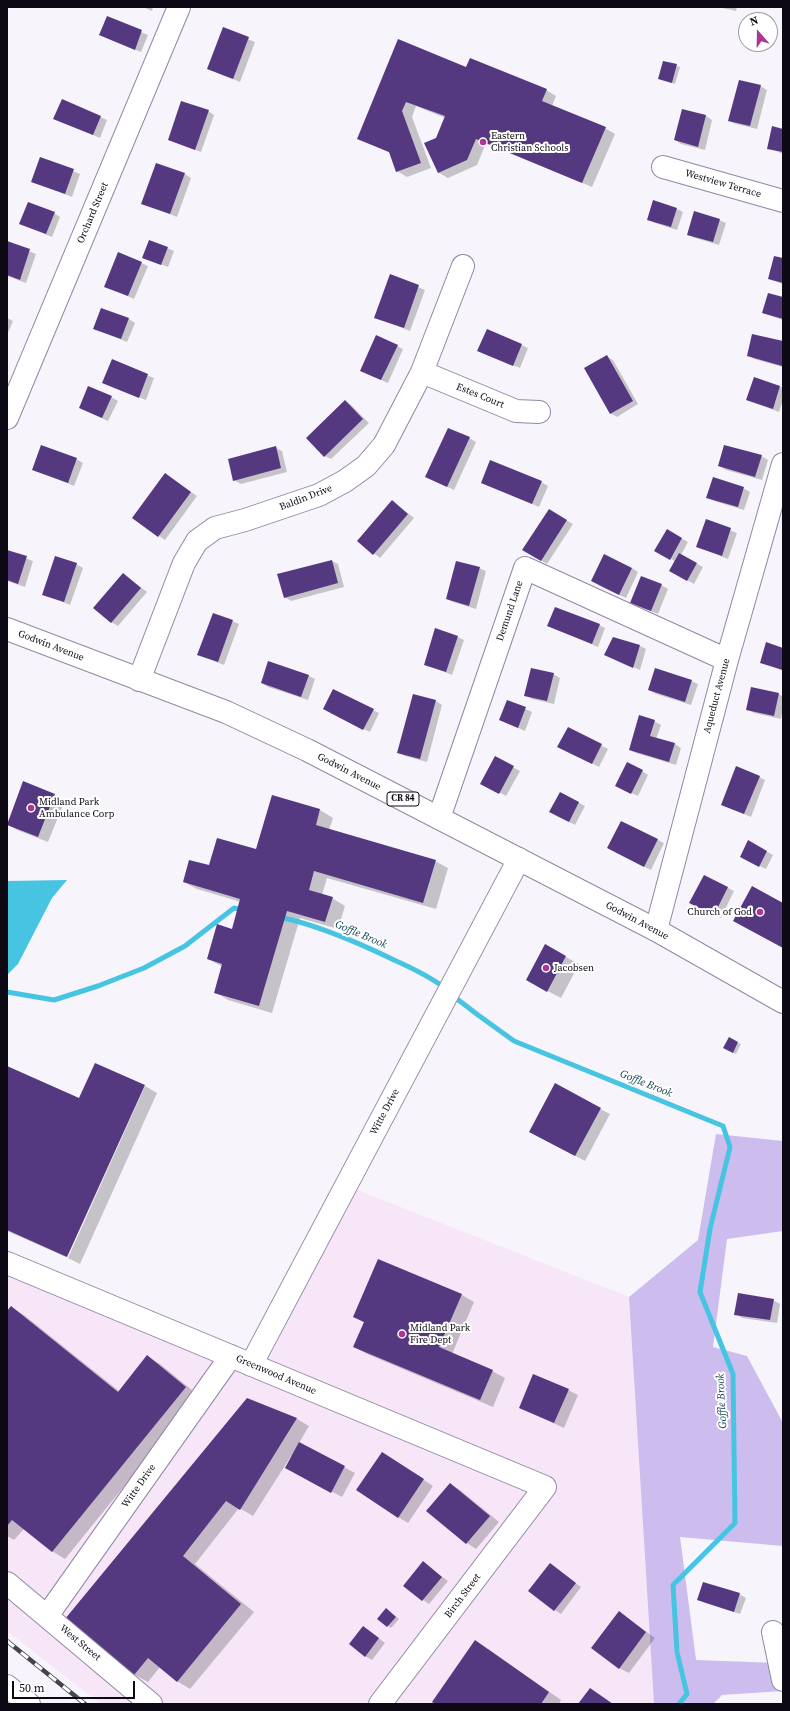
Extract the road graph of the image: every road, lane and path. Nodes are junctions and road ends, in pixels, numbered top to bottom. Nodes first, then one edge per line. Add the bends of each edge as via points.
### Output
1 (179, 7) edge
2 (663, 167) dead end
3 (783, 201) edge
4 (463, 266) dead end
5 (422, 372) junction
6 (539, 412) dead end
7 (7, 418) edge
8 (783, 464) edge
9 (7, 629) edge
10 (727, 660) junction
11 (139, 680) junction
12 (439, 818) junction
13 (519, 859) junction
14 (656, 930) junction
15 (783, 1002) edge
16 (7, 1263) edge
17 (230, 1356) junction
18 (251, 1365) junction
19 (545, 1488) joint
20 (7, 1584) edge
21 (47, 1616) junction
22 (773, 1632) dead end
23 (783, 1680) edge
24 (7, 1686) edge
25 (29, 1704) edge
26 (151, 1704) edge
27 (380, 1704) edge

1 - 7 street, Orchard Street
2 - 3 street, Westview Terrace
4 - 5 street, Baldin Drive
5 - 6 street, Estes Court via 516,410
5 - 11 street, Baldin Drive via 384,445 366,466 345,482 319,495 215,528 197,541 184,563
8 - 10 street, Aqueduct Avenue
9 - 11 street, Godwin Avenue / CR 84
10 - 12 street, Demund Lane via 525,568
10 - 14 street, Aqueduct Avenue
11 - 12 street, Godwin Avenue / CR 84 via 226,712 307,750
12 - 13 street, Godwin Avenue / CR 84
13 - 14 street, Godwin Avenue / CR 84
13 - 18 street, Witte Drive
14 - 15 street, Godwin Avenue / CR 84
16 - 17 street, Greenwood Avenue
17 - 18 street, Greenwood Avenue
17 - 21 street, Witte Drive
18 - 19 street, Greenwood Avenue
19 - 27 street, Birch Street
20 - 21 street, West Street
21 - 26 street, West Street
22 - 23 street
24 - 25 street

